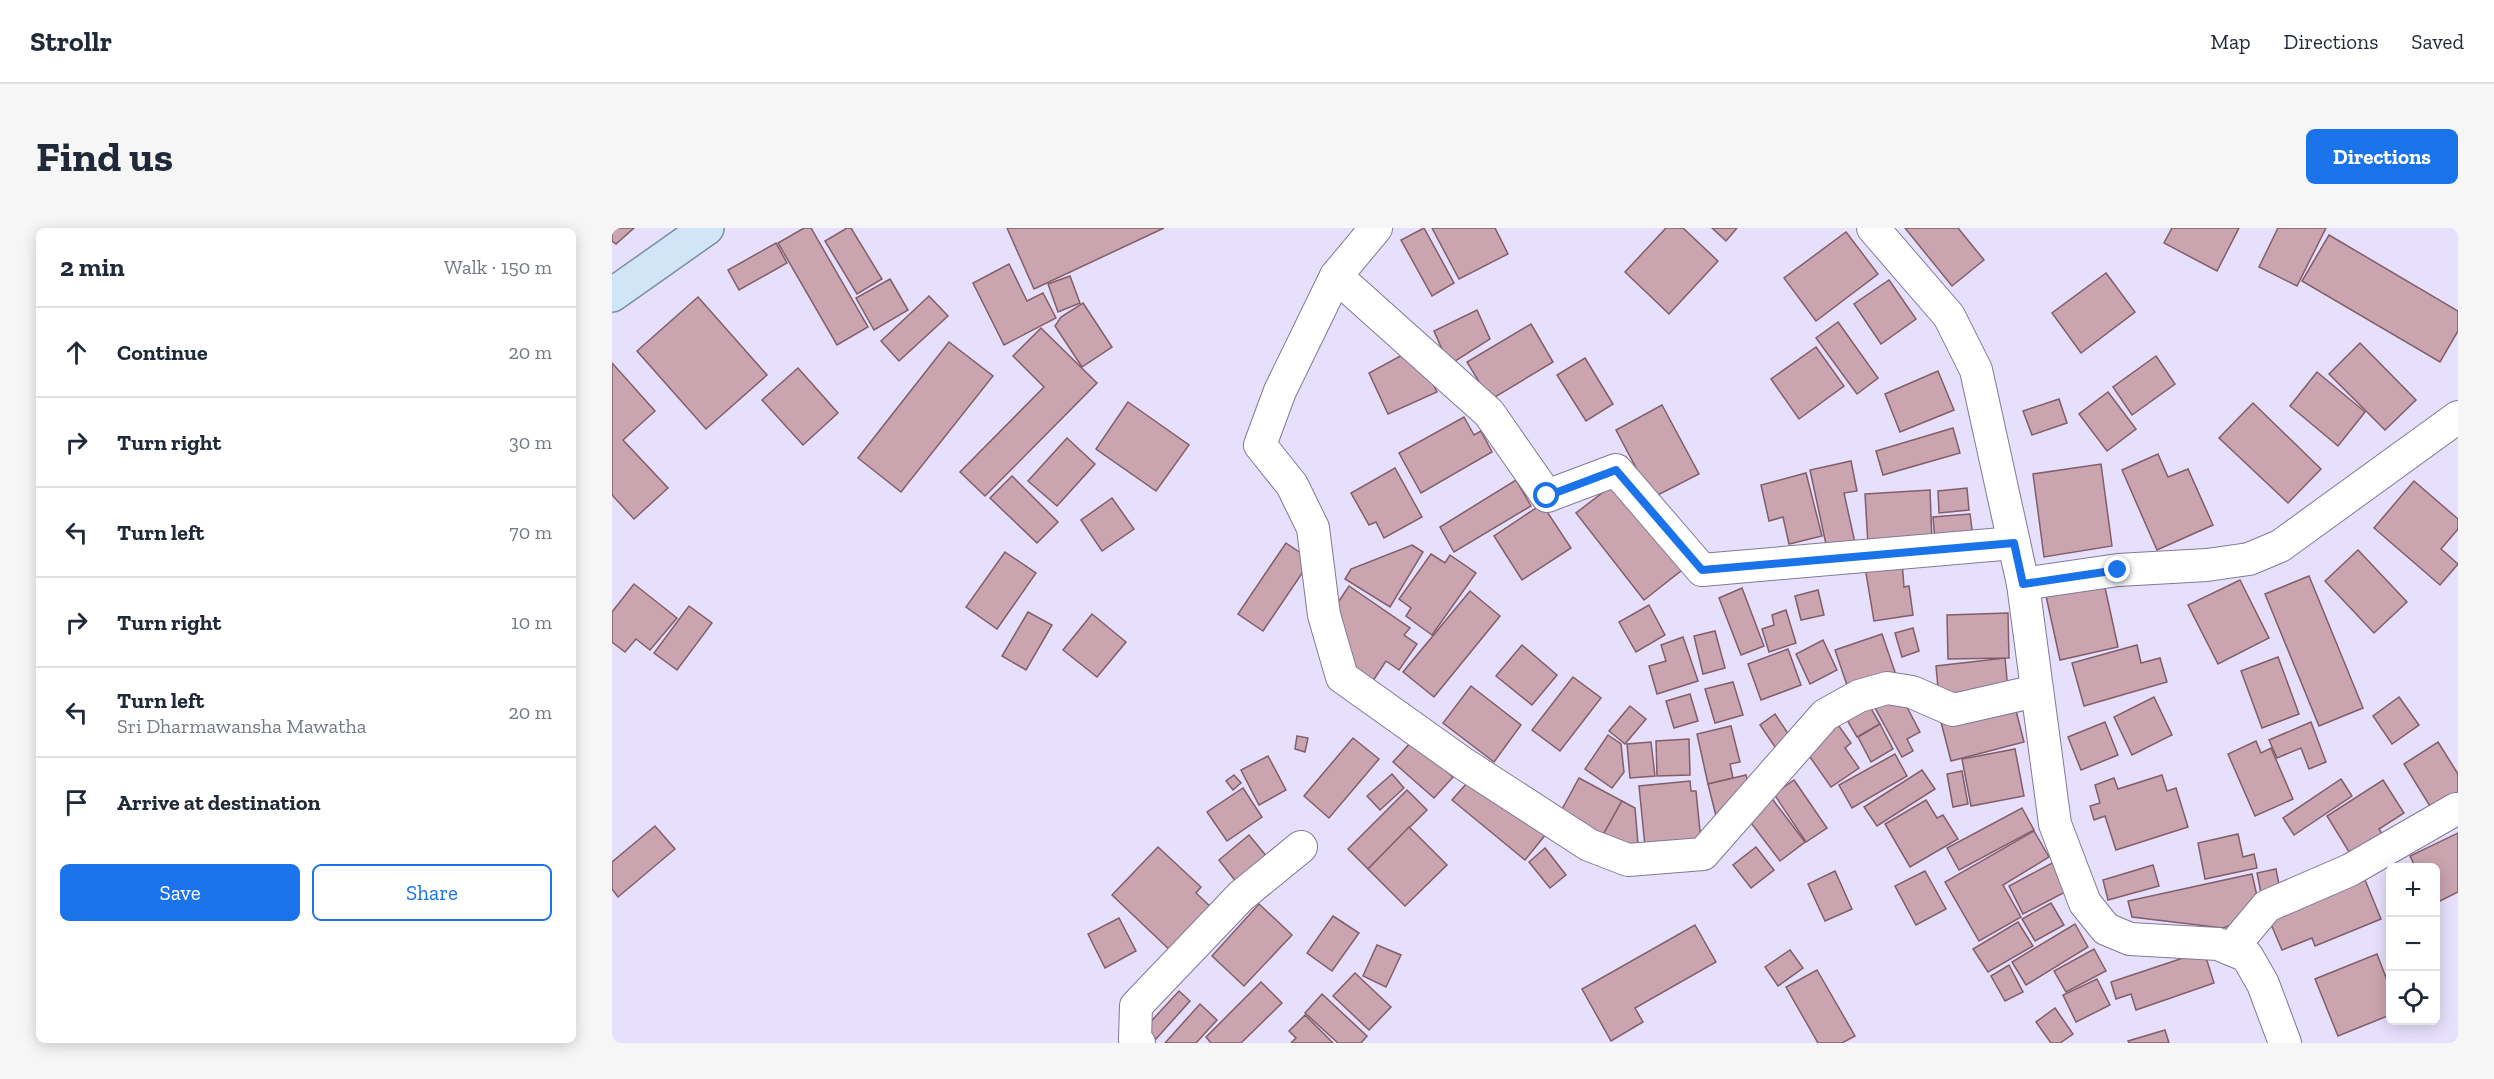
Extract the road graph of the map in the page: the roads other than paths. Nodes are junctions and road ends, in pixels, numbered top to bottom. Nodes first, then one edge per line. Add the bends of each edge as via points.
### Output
1 (707, 228) edge
2 (1376, 228) edge
3 (1873, 228) edge
4 (1336, 276) junction
5 (612, 295) edge
6 (2458, 417) edge
7 (2014, 543) junction
8 (2023, 584) junction
9 (2036, 691) junction
10 (2456, 809) dead end
11 (1301, 847) dead end
12 (2231, 949) junction
13 (1139, 1043) edge
14 (2285, 1043) edge

1 - 5 main road
2 - 4 street
3 - 7 street via 1949,316 1976,369
4 - 7 street via 1489,413 1547,496 1616,470 1702,570
4 - 9 street via 1280,391 1260,445 1292,485 1313,528 1324,615 1342,677 1464,764 1589,845 1628,860 1703,854 1824,715 1859,696 1887,688 1912,692 1953,710
6 - 8 street via 2280,546 2249,559 2118,570
7 - 8 street
8 - 9 street
9 - 12 street via 2055,824 2085,903 2106,929 2130,939 2218,944
10 - 12 street via 2350,870 2267,906
11 - 13 street via 1241,896 1136,1006 1135,1039
12 - 14 street via 2247,956 2263,984

